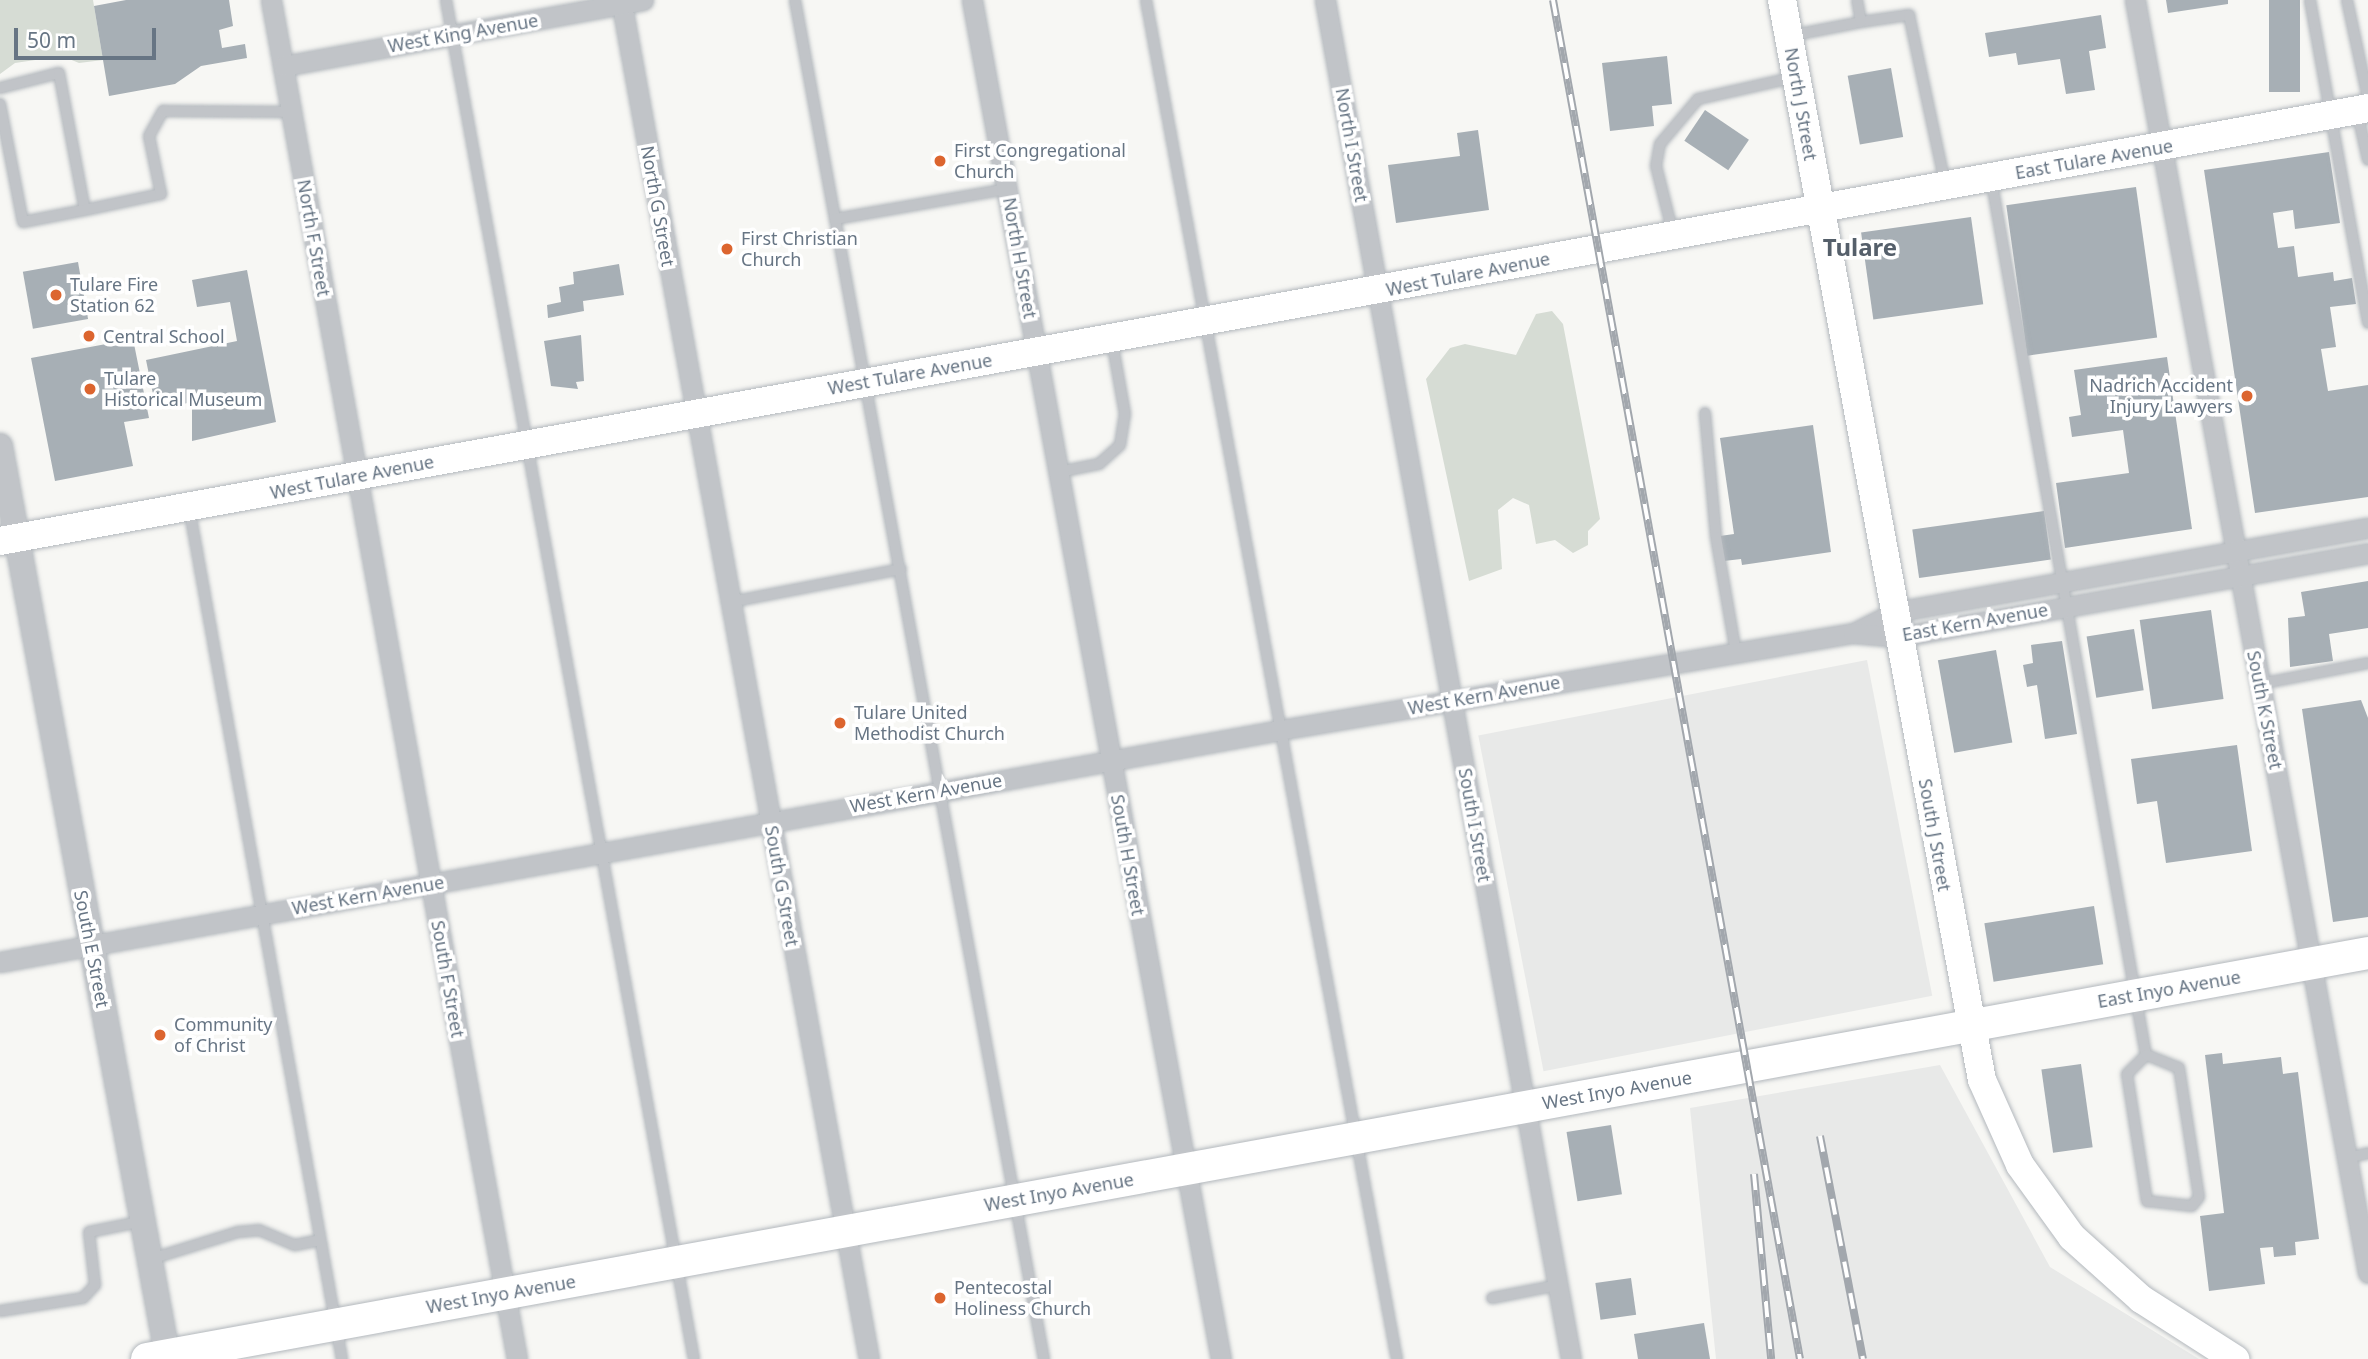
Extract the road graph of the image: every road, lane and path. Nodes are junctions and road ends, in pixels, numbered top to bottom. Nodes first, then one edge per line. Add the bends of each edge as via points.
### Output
1 (271, 0) edge
2 (446, 0) edge
3 (643, 0) edge
4 (794, 0) edge
5 (972, 0) edge
6 (1146, 0) edge
7 (1325, 0) edge
8 (1782, 0) edge
9 (1857, 0) edge
10 (2135, 0) edge
11 (2310, 0) edge
12 (2347, 0) edge
13 (622, 2) edge
14 (1861, 22) junction
15 (452, 35) junction
16 (1789, 36) junction
17 (284, 66) junction
18 (1796, 77) junction
19 (0, 88) edge
20 (0, 104) edge
21 (2356, 107) edge
22 (292, 112) junction
23 (2164, 146) junction
24 (2368, 160) edge
25 (1991, 177) junction
26 (1945, 186) junction
27 (1008, 189) junction
28 (1820, 209) junction
29 (85, 210) junction
30 (835, 219) junction
31 (1674, 237) junction
32 (1378, 291) junction
33 (1203, 321) junction
34 (2368, 323) edge
35 (1111, 338) junction
36 (1037, 351) junction
37 (865, 382) junction
38 (696, 412) junction
39 (1705, 412) dead end
40 (524, 445) junction
41 (0, 446) edge
42 (1059, 472) junction
43 (356, 476) junction
44 (188, 507) junction
45 (2368, 528) edge
46 (8, 540) edge
47 (2236, 551) junction
48 (2368, 553) edge
49 (901, 569) junction
50 (2240, 574) junction
51 (2062, 583) junction
52 (731, 602) junction
53 (2066, 606) junction
54 (1896, 625) junction
55 (1853, 633) joint
56 (1736, 653) junction
57 (2368, 663) edge
58 (2260, 684) junction
59 (1453, 701) junction
60 (1280, 730) junction
61 (1111, 759) junction
62 (943, 791) junction
63 (771, 821) junction
64 (599, 853) junction
65 (431, 884) junction
66 (261, 915) junction
67 (92, 946) junction
68 (2368, 953) edge
69 (0, 962) edge
70 (2313, 963) junction
71 (2137, 995) junction
72 (1970, 1025) junction
73 (2146, 1055) junction
74 (1526, 1107) junction
75 (1357, 1138) junction
76 (2368, 1153) edge
77 (2347, 1158) junction
78 (1186, 1169) junction
79 (1017, 1200) junction
80 (144, 1221) junction
81 (846, 1231) junction
82 (320, 1240) junction
83 (151, 1260) junction
84 (677, 1262) junction
85 (2368, 1273) edge
86 (1558, 1285) junction
87 (505, 1293) junction
88 (1492, 1298) dead end
89 (0, 1311) edge
90 (336, 1324) junction
91 (161, 1358) edge
92 (342, 1359) edge
93 (517, 1359) edge
94 (694, 1359) edge
95 (869, 1359) edge
96 (1044, 1359) edge
97 (1221, 1359) edge
98 (1396, 1359) edge
99 (1572, 1359) edge
100 (2235, 1359) edge

1 - 17 street, North F Street
2 - 15 lane
3 - 13 street, West King Avenue
4 - 30 lane
5 - 27 street, North H Street
6 - 33 lane
7 - 32 street, North I Street
8 - 16 main road, North J Street
9 - 14 lane
10 - 23 street, South K Street
11 - 21 lane
12 - 21 lane via 2359,57
13 - 15 street, West King Avenue
13 - 38 street, North G Street
14 - 16 lane
14 - 26 lane via 1909,15
15 - 17 street, West King Avenue
15 - 40 lane
16 - 18 main road, North J Street
17 - 22 street, North F Street
18 - 28 main road, North J Street
18 - 31 lane via 1698,99 1660,144 1656,166
19 - 29 lane via 59,73
20 - 29 lane via 23,222
21 - 23 main road, East Tulare Avenue
21 - 24 lane
21 - 34 lane
22 - 29 lane via 163,111 149,136 161,194
22 - 43 street, North F Street
23 - 25 main road, East Tulare Avenue
23 - 47 street, South K Street
25 - 26 main road, East Tulare Avenue
25 - 51 lane
26 - 28 main road, East Tulare Avenue
27 - 30 lane
27 - 36 street, North H Street
28 - 31 main road, West Tulare Avenue
28 - 54 main road, South J Street
30 - 37 lane
31 - 32 main road, West Tulare Avenue
32 - 33 main road, West Tulare Avenue
32 - 59 street, South I Street
33 - 35 main road, West Tulare Avenue
33 - 60 lane
35 - 36 main road, West Tulare Avenue
35 - 42 lane via 1125,414 1120,445 1099,464
36 - 37 main road, West Tulare Avenue
36 - 42 street, South H Street
37 - 38 main road, West Tulare Avenue
37 - 49 lane
38 - 40 main road, West Tulare Avenue
38 - 52 street, South G Street
39 - 56 lane via 1716,537
40 - 43 main road, West Tulare Avenue
40 - 64 lane
41 - 46 street, South E Street
42 - 61 street, South H Street
43 - 44 main road, West Tulare Avenue
43 - 65 street, South F Street
44 - 46 main road, West Tulare Avenue
44 - 66 lane
45 - 47 street, East Kern Avenue
46 - 67 street, South E Street
47 - 50 street, South K Street
47 - 51 street, East Kern Avenue
48 - 50 street, East Kern Avenue
49 - 52 lane
49 - 62 lane
50 - 53 street, East Kern Avenue
50 - 58 street, South K Street
51 - 53 lane
51 - 54 street, East Kern Avenue
52 - 63 street, South G Street
53 - 54 street, East Kern Avenue
53 - 71 lane
54 - 55 street, East Kern Avenue
54 - 72 main road, South J Street
55 - 56 street, West Kern Avenue
56 - 59 street, West Kern Avenue
57 - 58 lane
58 - 70 street, South K Street
59 - 60 street, West Kern Avenue
59 - 74 street, South I Street
60 - 61 street, West Kern Avenue
60 - 75 lane
61 - 62 street, West Kern Avenue
61 - 78 street, South H Street
62 - 63 street, West Kern Avenue
62 - 79 lane
63 - 64 street, West Kern Avenue
63 - 81 street, South G Street
64 - 65 street, West Kern Avenue
64 - 84 lane
65 - 66 street, West Kern Avenue
65 - 87 street, South F Street
66 - 67 street, West Kern Avenue
66 - 82 lane
67 - 69 street, West Kern Avenue
67 - 80 street, South E Street
68 - 70 main road, East Inyo Avenue
70 - 71 main road, East Inyo Avenue
70 - 77 street, South K Street
71 - 72 main road, East Inyo Avenue
71 - 73 lane
72 - 74 main road, West Inyo Avenue
72 - 100 main road, South J Street via 2000,1129 2043,1203 2105,1271
73 - 73 lane via 2127,1074 2147,1201 2192,1206 2199,1197 2179,1068
74 - 75 main road, West Inyo Avenue
74 - 86 street, South I Street
75 - 78 main road, West Inyo Avenue
75 - 98 lane
76 - 77 lane
77 - 85 street, South K Street
78 - 79 main road, West Inyo Avenue
78 - 97 street, South H Street
79 - 81 main road, West Inyo Avenue
79 - 96 lane
80 - 83 street, South E Street
80 - 89 lane via 89,1231 95,1285 83,1298
81 - 84 main road, West Inyo Avenue
81 - 95 street, South G Street
82 - 83 lane via 295,1245 259,1230 238,1231
82 - 90 lane
83 - 91 street, South E Street
84 - 87 main road, West Inyo Avenue
84 - 94 lane
86 - 88 lane
86 - 99 street, South I Street
87 - 90 main road, West Inyo Avenue
87 - 93 street, South F Street
90 - 91 main road, West Inyo Avenue
90 - 92 lane

